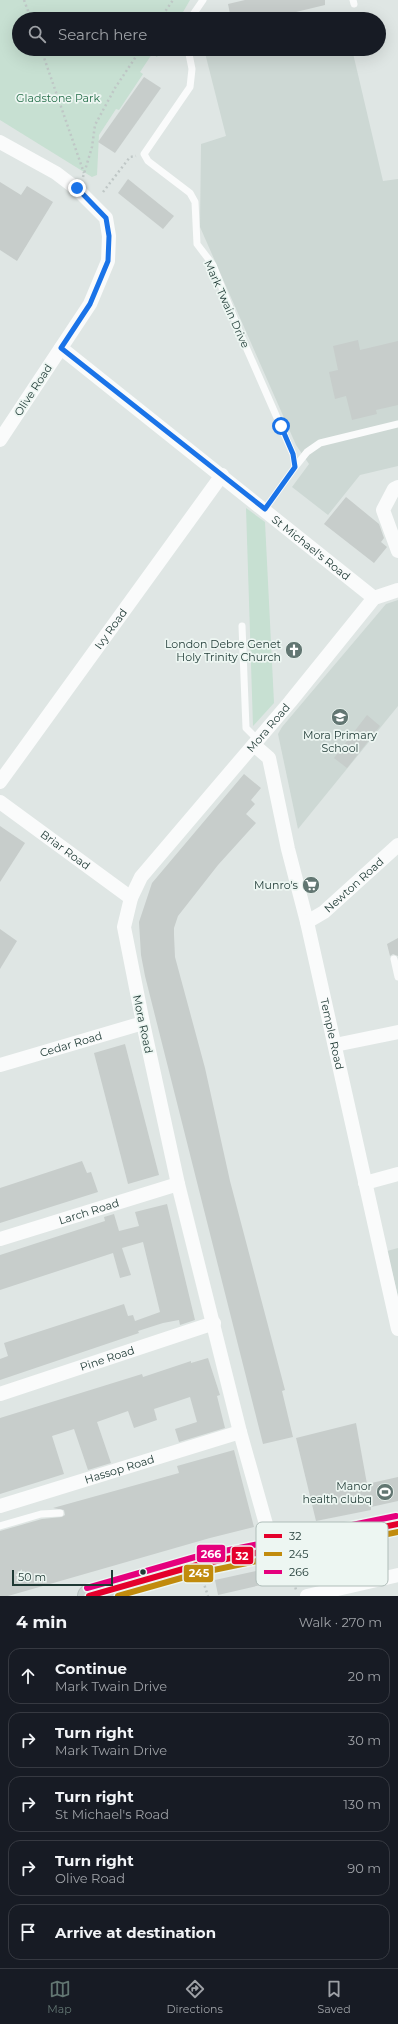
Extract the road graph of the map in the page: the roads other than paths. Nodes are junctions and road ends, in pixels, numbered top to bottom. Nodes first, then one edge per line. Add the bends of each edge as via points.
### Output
1 (203, 0) edge
2 (195, 12) edge
3 (189, 56) edge
4 (0, 142) edge
5 (61, 348) junction
6 (398, 424) edge
7 (0, 440) edge
8 (295, 467) junction
9 (222, 475) junction
10 (398, 487) edge
11 (265, 509) junction
12 (398, 551) edge
13 (398, 590) edge
14 (374, 598) junction
15 (242, 626) dead end
16 (256, 742) junction
17 (0, 782) edge
18 (0, 802) edge
19 (398, 845) edge
20 (131, 898) junction
21 (307, 922) junction
22 (394, 958) dead end
23 (398, 977) edge
24 (142, 1023) junction
25 (398, 1032) edge
26 (335, 1045) junction
27 (0, 1065) edge
28 (398, 1174) edge
29 (365, 1183) junction
30 (178, 1184) junction
31 (0, 1239) edge
32 (214, 1323) junction
33 (398, 1329) edge
34 (0, 1394) edge
35 (240, 1432) junction
36 (0, 1506) edge
37 (60, 1513) dead end
38 (271, 1522) edge
39 (398, 1524) edge
40 (0, 1526) edge
41 (388, 1526) edge
42 (256, 1553) edge
43 (398, 1575) edge
44 (388, 1577) edge
45 (350, 1586) edge
46 (89, 1596) edge
47 (307, 1596) edge

1 - 2 lane
3 - 8 lane, Mark Twain Drive via 192,69 190,87 144,154 148,161 190,193 194,202 197,244 213,265 290,447
4 - 5 street, Olive Road via 56,173 87,197 106,218 109,236 108,261 90,304
5 - 7 street, Olive Road
5 - 9 street, St Michael's Road
6 - 8 lane via 320,443 307,452
8 - 11 lane
9 - 11 street, St Michael's Road
9 - 17 street, Ivy Road
10 - 12 street via 394,489 383,510
11 - 14 street, St Michael's Road
13 - 14 street
14 - 16 street, Mora Road
15 - 16 lane via 246,728
16 - 20 street, Mora Road via 141,877
16 - 21 street, Temple Road via 269,758 288,849
18 - 20 street, Briar Road
19 - 21 street, Newton Road via 324,912
20 - 24 street, Mora Road via 124,927
21 - 26 street, Temple Road
22 - 23 lane
24 - 27 street, Cedar Road
24 - 30 street, Mora Road
25 - 26 street
26 - 29 street, Temple Road
28 - 29 street
29 - 33 street, Temple Road
30 - 31 street, Larch Road
30 - 32 street, Mora Road
32 - 34 street, Pine Road
32 - 35 street, Mora Road
35 - 36 street, Hassop Road
35 - 38 street, Mora Road
37 - 40 lane via 41,1514
39 - 41 main road
42 - 46 main road via 197,1565
43 - 44 street
45 - 47 street

